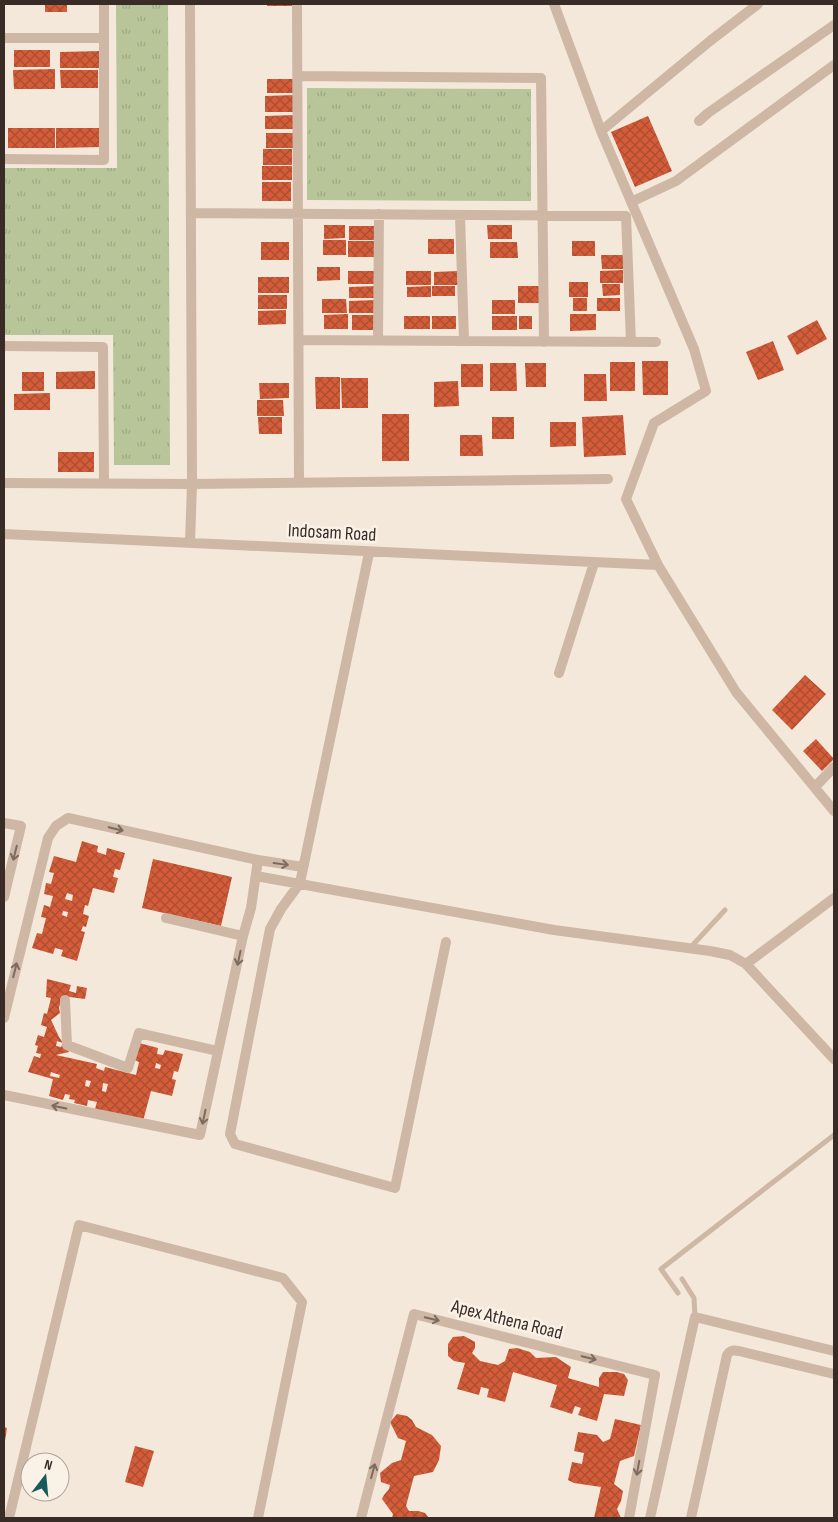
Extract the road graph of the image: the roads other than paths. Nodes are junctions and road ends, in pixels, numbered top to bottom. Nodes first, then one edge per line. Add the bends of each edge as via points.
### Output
1 (104, 4) edge
2 (190, 4) edge
3 (298, 4) edge
4 (554, 4) edge
5 (758, 4) edge
6 (834, 25) edge
7 (4, 38) edge
8 (104, 38) junction
9 (834, 65) edge
10 (298, 76) junction
11 (699, 121) dead end
12 (601, 132) junction
13 (4, 159) edge
14 (631, 202) junction
15 (191, 213) junction
16 (298, 214) junction
17 (379, 214) junction
18 (460, 215) junction
19 (542, 216) junction
20 (299, 340) junction
21 (378, 340) junction
22 (464, 341) junction
23 (544, 342) junction
24 (631, 342) junction
25 (656, 342) dead end
26 (4, 346) edge
27 (608, 479) dead end
28 (299, 482) junction
29 (4, 483) edge
30 (104, 483) junction
31 (192, 484) junction
32 (4, 534) edge
33 (190, 543) junction
34 (369, 553) junction
35 (594, 563) junction
36 (658, 566) junction
37 (559, 674) dead end
38 (834, 766) edge
39 (815, 787) junction
40 (834, 811) edge
41 (4, 823) edge
42 (258, 860) junction
43 (303, 867) junction
44 (256, 876) junction
45 (300, 883) junction
46 (4, 897) edge
47 (834, 898) edge
48 (726, 910) dead end
49 (166, 918) dead end
50 (243, 936) junction
51 (446, 942) dead end
52 (690, 948) junction
53 (746, 964) junction
54 (65, 1000) dead end
55 (4, 1018) edge
56 (218, 1051) junction
57 (834, 1059) edge
58 (4, 1095) edge
59 (834, 1135) edge
60 (682, 1278) dead end
61 (678, 1293) dead end
62 (695, 1318) junction
63 (834, 1351) edge
64 (834, 1374) edge
65 (10, 1518) edge
66 (258, 1518) edge
67 (361, 1518) edge
68 (629, 1518) edge
69 (650, 1518) edge
70 (691, 1518) edge

1 - 8 street
2 - 15 street
3 - 10 street
4 - 12 street
5 - 12 street
6 - 11 street
7 - 8 street
8 - 13 street via 104,160
9 - 14 street via 676,180
10 - 16 street
10 - 19 street via 541,78
12 - 14 street
14 - 36 street via 694,349 706,391 654,423 626,499
15 - 16 street
15 - 31 street
16 - 17 street
16 - 20 street
17 - 18 street
17 - 21 street
18 - 19 street
18 - 22 street
19 - 23 street
19 - 24 street via 626,216
20 - 21 street
20 - 28 street
21 - 22 street
22 - 23 street
23 - 24 street
24 - 25 street
26 - 30 street via 103,347
27 - 28 street
28 - 31 street
29 - 30 street
30 - 31 street
31 - 33 street
32 - 33 street, Indosam Road
33 - 34 street, Indosam Road
34 - 35 street, Indosam Road
34 - 43 street
35 - 36 street, Indosam Road
35 - 37 street
36 - 39 street via 736,692
38 - 39 street
39 - 40 street
41 -> 46 street via 21,826
42 -> 43 street
42 - 44 street
55 -> 42 street via 48,838 56,826 68,818
43 - 45 street
44 - 45 street
44 - 50 street
45 - 51 street via 270,929 230,1134 235,1144 395,1188
45 - 52 street via 554,930
47 - 53 street
48 - 52 lane
49 - 50 street
50 -> 56 street
52 - 53 street via 730,955
53 - 57 street
54 - 56 street via 67,1045 128,1068 139,1033
56 -> 58 street via 200,1135
59 - 61 lane via 661,1269
60 - 62 lane via 694,1298
62 - 63 street
62 - 69 street
64 - 70 street via 739,1350 729,1352
65 - 66 street via 79,1225 283,1278 302,1302
67 -> 68 street, Apex Athena Road via 414,1314 655,1375

